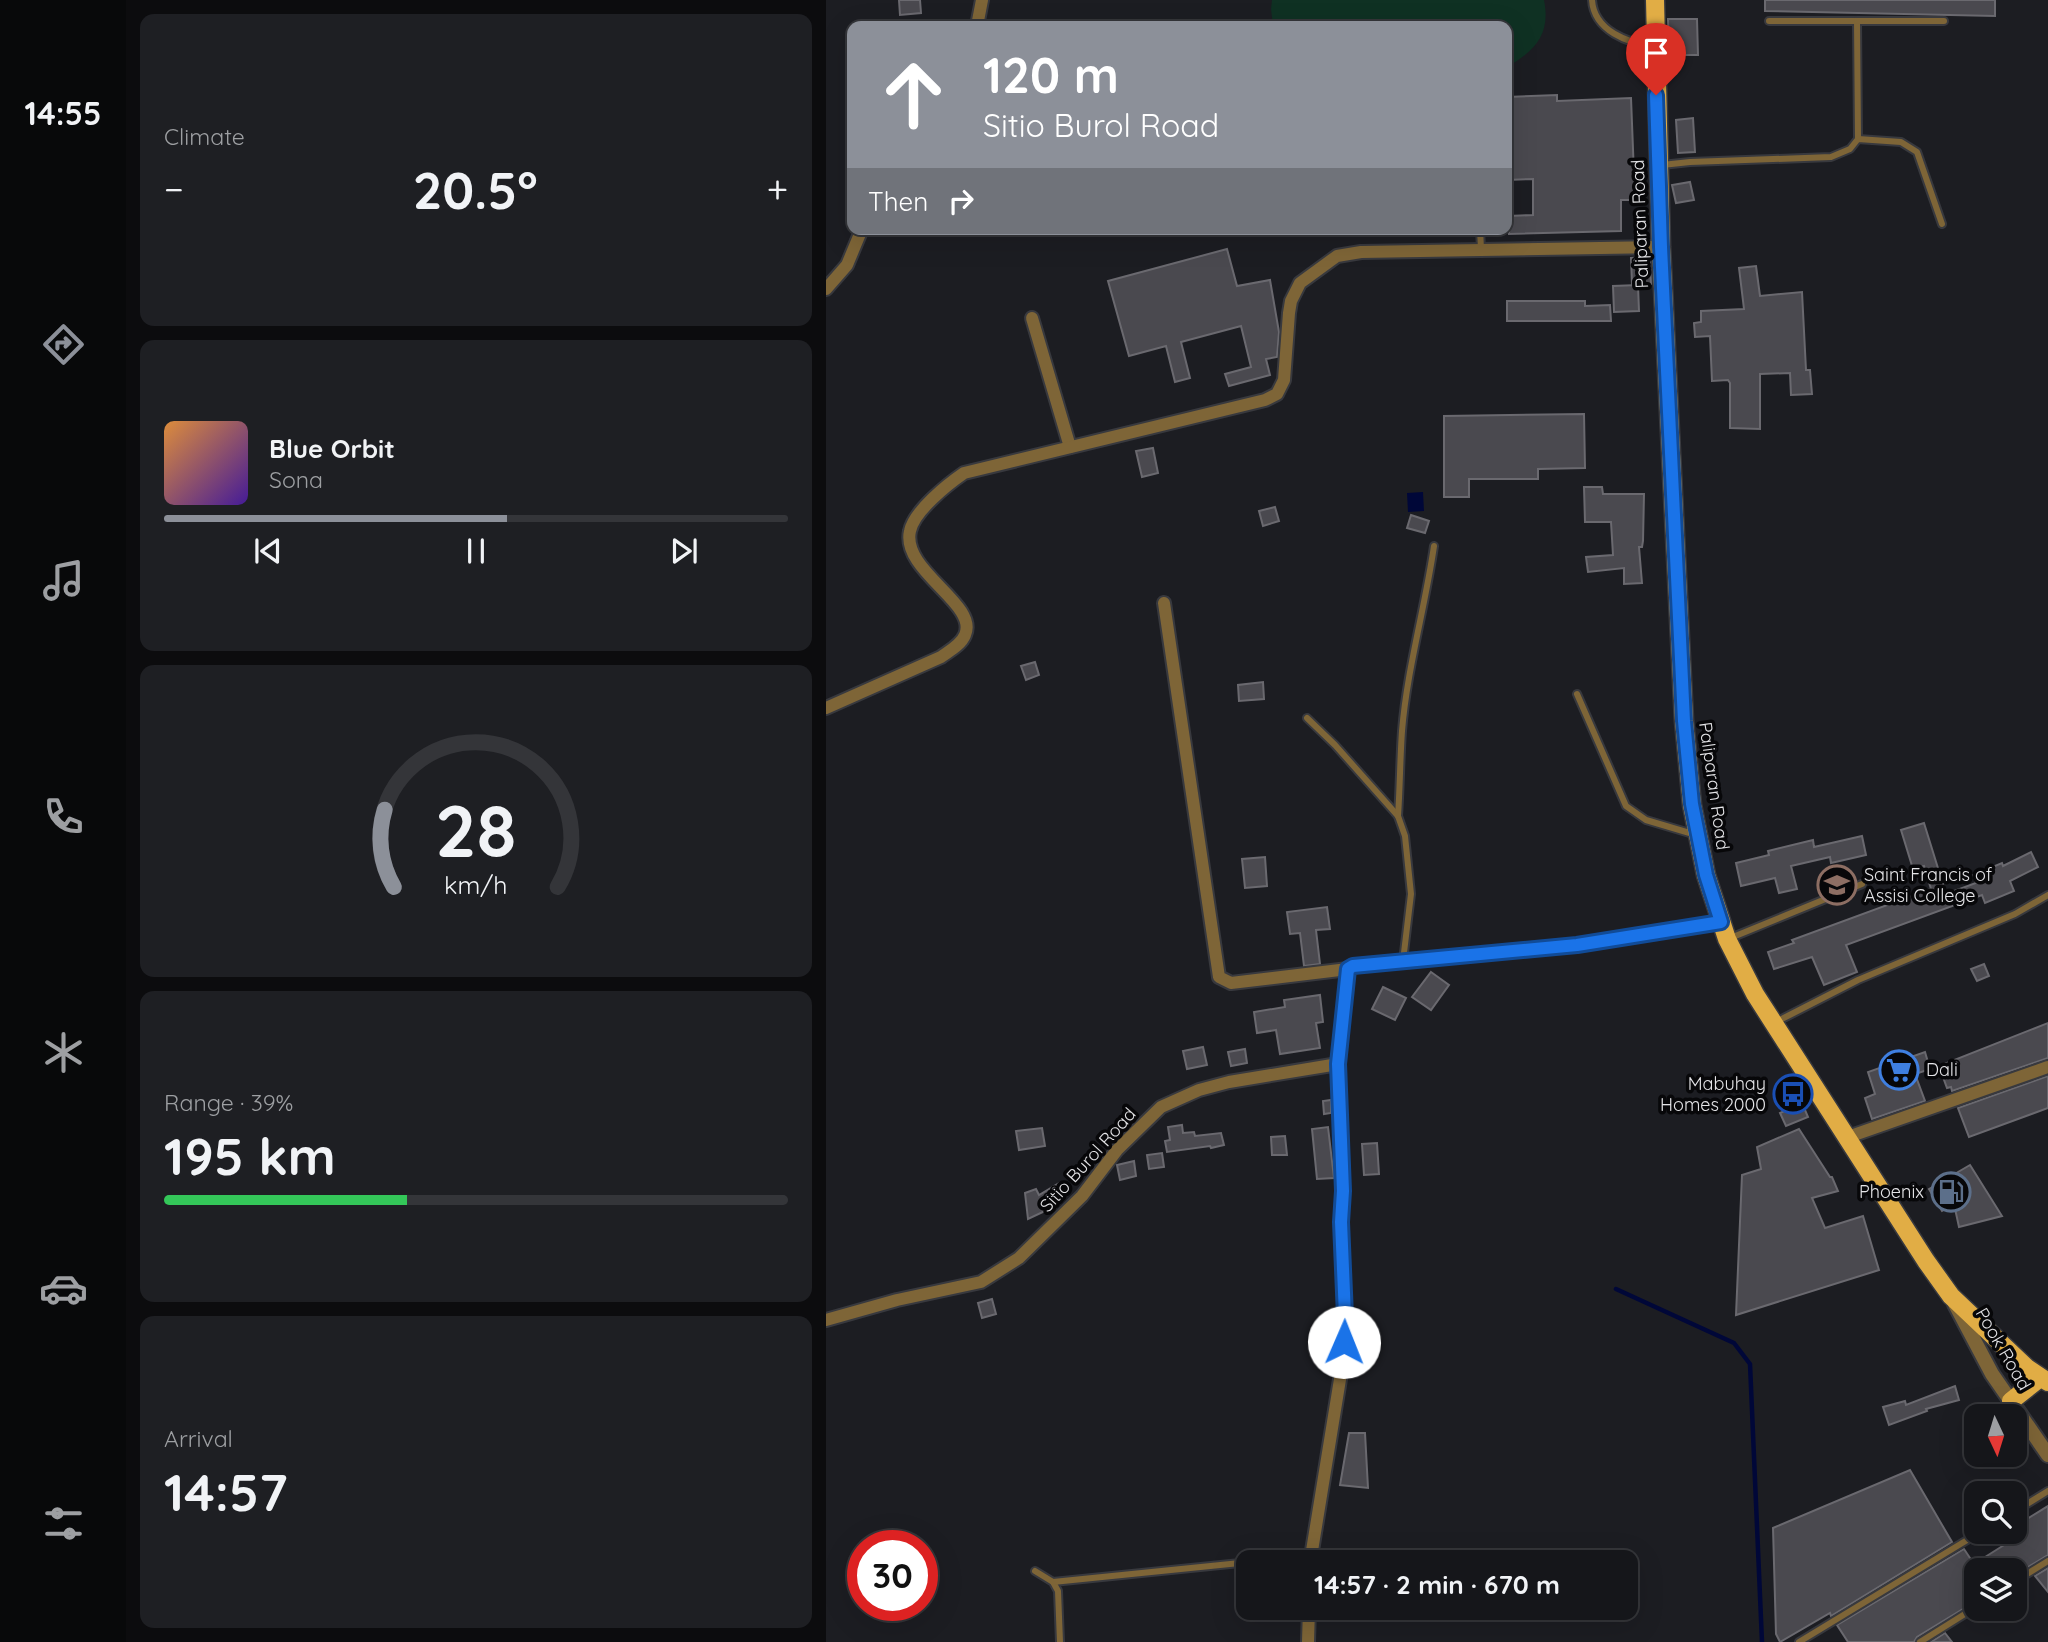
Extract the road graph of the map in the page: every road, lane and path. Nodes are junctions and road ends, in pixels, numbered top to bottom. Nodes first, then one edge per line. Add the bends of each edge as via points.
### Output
1 (982, 0) edge
2 (1592, 0) edge
3 (1656, 0) edge
4 (1944, 20) dead end
5 (978, 21) edge
6 (1769, 21) dead end
7 (1857, 21) junction
8 (1655, 47) junction
9 (1858, 139) junction
10 (1658, 165) junction
11 (1942, 224) dead end
12 (860, 235) edge
13 (1480, 235) edge
14 (1661, 247) junction
15 (1480, 249) junction
16 (826, 289) edge
17 (1032, 318) dead end
18 (1070, 447) junction
19 (1434, 546) dead end
20 (1164, 603) dead end
21 (1577, 694) dead end
22 (826, 708) edge
23 (1307, 718) dead end
24 (1398, 817) junction
25 (1699, 835) junction
26 (1862, 884) dead end
27 (2048, 895) edge
28 (1724, 930) junction
29 (1403, 961) junction
30 (1348, 969) junction
31 (1772, 1023) junction
32 (1338, 1064) junction
33 (2048, 1067) edge
34 (1848, 1137) junction
35 (1951, 1296) junction
36 (826, 1320) edge
37 (2044, 1380) edge
38 (2011, 1401) junction
39 (2048, 1455) edge
40 (2048, 1491) edge
41 (2027, 1504) edge
42 (1964, 1542) edge
43 (1312, 1550) edge
44 (2048, 1561) edge
45 (1236, 1566) edge
46 (1035, 1571) dead end
47 (2027, 1575) edge
48 (1053, 1582) junction
49 (1964, 1614) edge
50 (1309, 1620) edge
51 (1060, 1642) edge
52 (1308, 1642) edge
53 (1799, 1642) edge
54 (1920, 1642) edge

1 - 5 street
2 - 8 lane via 1595,16 1608,30 1637,45
3 - 8 main road, Paliparan Road
4 - 7 lane
6 - 7 lane
7 - 9 lane
8 - 10 main road, Paliparan Road
9 - 10 lane via 1850,149 1831,157
9 - 11 lane via 1901,142 1917,152
10 - 14 main road, Paliparan Road
12 - 16 street via 847,265
13 - 15 lane
14 - 15 street
14 - 25 main road, Paliparan Road via 1684,721
15 - 18 street via 1338,256 1300,283 1291,300 1284,380 1277,394
17 - 18 street
18 - 22 street via 964,472 938,492 912,523 911,549 925,573 963,614 965,636 941,657
19 - 24 lane via 1402,731
20 - 30 street via 1219,977 1231,983
21 - 25 lane via 1626,806 1646,820
23 - 24 lane
24 - 29 lane via 1405,836 1411,894
25 - 28 main road, Paliparan Road
26 - 28 lane
27 - 31 lane
28 - 29 street
28 - 31 main road, Paliparan Road
29 - 30 street
30 - 32 street
31 - 34 main road, Paliparan Road
32 - 36 street, Sitio Burol Road via 1229,1082 1161,1107 1019,1258 982,1282
32 - 43 street via 1345,1316 1342,1367
33 - 34 street
34 - 35 main road, Paliparan Road
35 - 37 main road, Paliparan Road
35 - 38 street, Pook Road
37 - 38 main road
38 - 39 street, Pook Road
40 - 41 lane
42 - 53 lane
44 - 47 lane
45 - 48 lane
46 - 48 lane
48 - 51 lane via 1058,1591
49 - 54 lane
50 - 52 street

